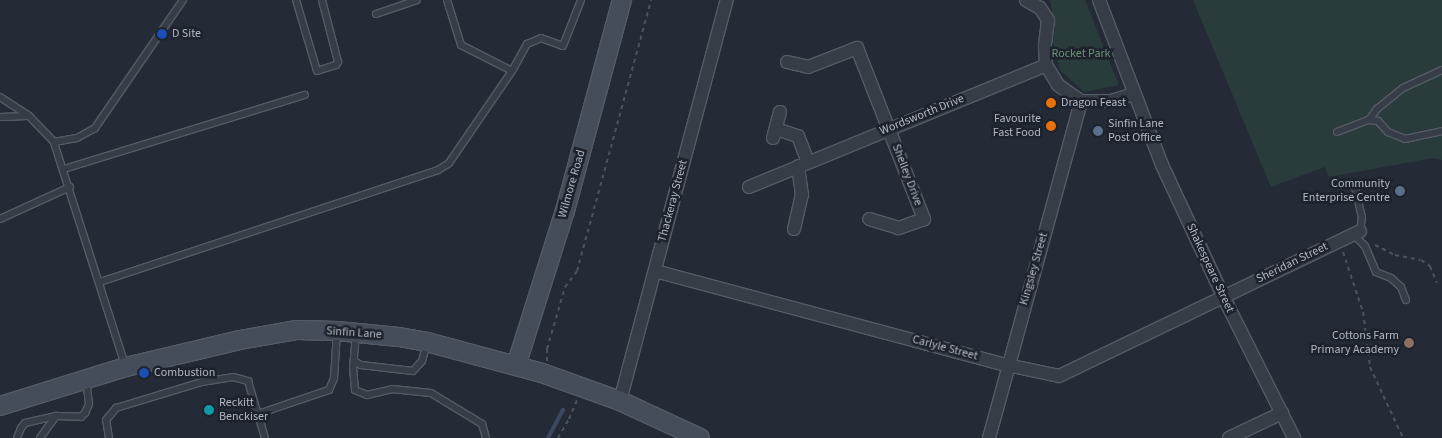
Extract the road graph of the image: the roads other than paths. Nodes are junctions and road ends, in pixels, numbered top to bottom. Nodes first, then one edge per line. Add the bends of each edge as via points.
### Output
1 (183, 0) edge
2 (296, 0) edge
3 (322, 0) edge
4 (417, 0) edge
5 (447, 0) edge
6 (580, 0) edge
7 (622, 0) edge
8 (727, 0) edge
9 (1026, 0) edge
10 (1099, 0) edge
11 (376, 14) dead end
12 (787, 62) dead end
13 (1046, 65) junction
14 (512, 70) junction
15 (1442, 70) edge
16 (1134, 94) junction
17 (305, 95) dead end
18 (0, 97) edge
19 (1081, 101) junction
20 (780, 112) dead end
21 (29, 116) junction
22 (0, 117) edge
23 (1370, 120) junction
24 (888, 129) junction
25 (1442, 131) edge
26 (1337, 132) dead end
27 (54, 142) junction
28 (803, 164) junction
29 (64, 169) junction
30 (1354, 183) dead end
31 (70, 187) junction
32 (748, 187) dead end
33 (0, 219) edge
34 (869, 219) dead end
35 (794, 229) dead end
36 (1357, 232) junction
37 (654, 271) junction
38 (100, 282) junction
39 (1223, 296) junction
40 (1406, 300) dead end
41 (337, 331) junction
42 (356, 332) junction
43 (428, 342) junction
44 (354, 361) junction
45 (1007, 365) junction
46 (516, 366) junction
47 (126, 367) junction
48 (86, 378) junction
49 (620, 401) junction
50 (0, 406) edge
51 (1282, 413) junction
52 (258, 414) junction
53 (56, 416) junction
54 (19, 436) edge
55 (694, 437) edge
56 (40, 438) edge
57 (109, 438) edge
58 (265, 438) edge
59 (486, 438) edge
60 (988, 438) edge
61 (1229, 438) edge
62 (1294, 438) edge

1 - 27 lane via 94,128 77,138
2 - 3 lane via 317,71 338,62
4 - 11 lane
5 - 14 lane via 461,45
6 - 14 lane via 563,46 541,38 527,44
7 - 46 street, Wilmore Road via 564,211
8 - 37 street, Thackeray Street
9 - 13 street via 1040,8 1048,20
10 - 16 street, Shakespeare Street
12 - 24 street, Shelley Drive via 808,67 857,48
13 - 19 street via 1058,85
13 - 24 street, Wordsworth Drive
14 - 38 lane via 449,163 438,170
15 - 23 lane via 1403,88 1377,109
16 - 19 street via 1111,101
16 - 39 street, Shakespeare Street via 1162,165
17 - 29 lane
18 - 21 lane
19 - 45 street, Kingsley Street
20 - 28 street via 774,134 798,136
21 - 22 lane
21 - 27 lane
23 - 25 lane via 1378,121 1388,132 1405,139
23 - 26 lane
24 - 28 street, Wordsworth Drive
24 - 34 street, Shelley Drive via 924,220 899,228
27 - 29 lane
28 - 32 street, Wordsworth Drive
28 - 35 street via 802,195
29 - 31 lane
30 - 36 lane via 1362,217
31 - 33 lane
31 - 38 lane
36 - 39 street, Sheridan Street
36 - 40 lane via 1376,272 1401,287
37 - 45 street, Carlyle Street
37 - 49 street, Thackeray Street
38 - 47 lane
39 - 45 street, Carlyle Street via 1060,376
39 - 51 street, Shakespeare Street
41 - 42 street, Sinfin Lane
41 - 47 street, Sinfin Lane via 297,330
41 - 52 lane via 334,378 328,390
42 - 43 street, Sinfin Lane
42 - 44 lane
43 - 44 lane via 422,361 413,371 361,365
43 - 46 street, Sinfin Lane
44 - 59 lane via 353,385 360,393 367,395 392,389 431,393 482,424
45 - 60 street, Kingsley Street
46 - 49 street, Sinfin Lane
47 - 48 street, Sinfin Lane
48 - 50 street, Sinfin Lane
48 - 53 lane via 89,404 85,413 81,417
49 - 55 street, Sinfin Lane
51 - 61 street
51 - 62 street, Shakespeare Street
52 - 57 lane via 248,381 233,377 202,382 116,408 106,420
52 - 58 lane
53 - 54 lane via 25,423
53 - 56 lane

